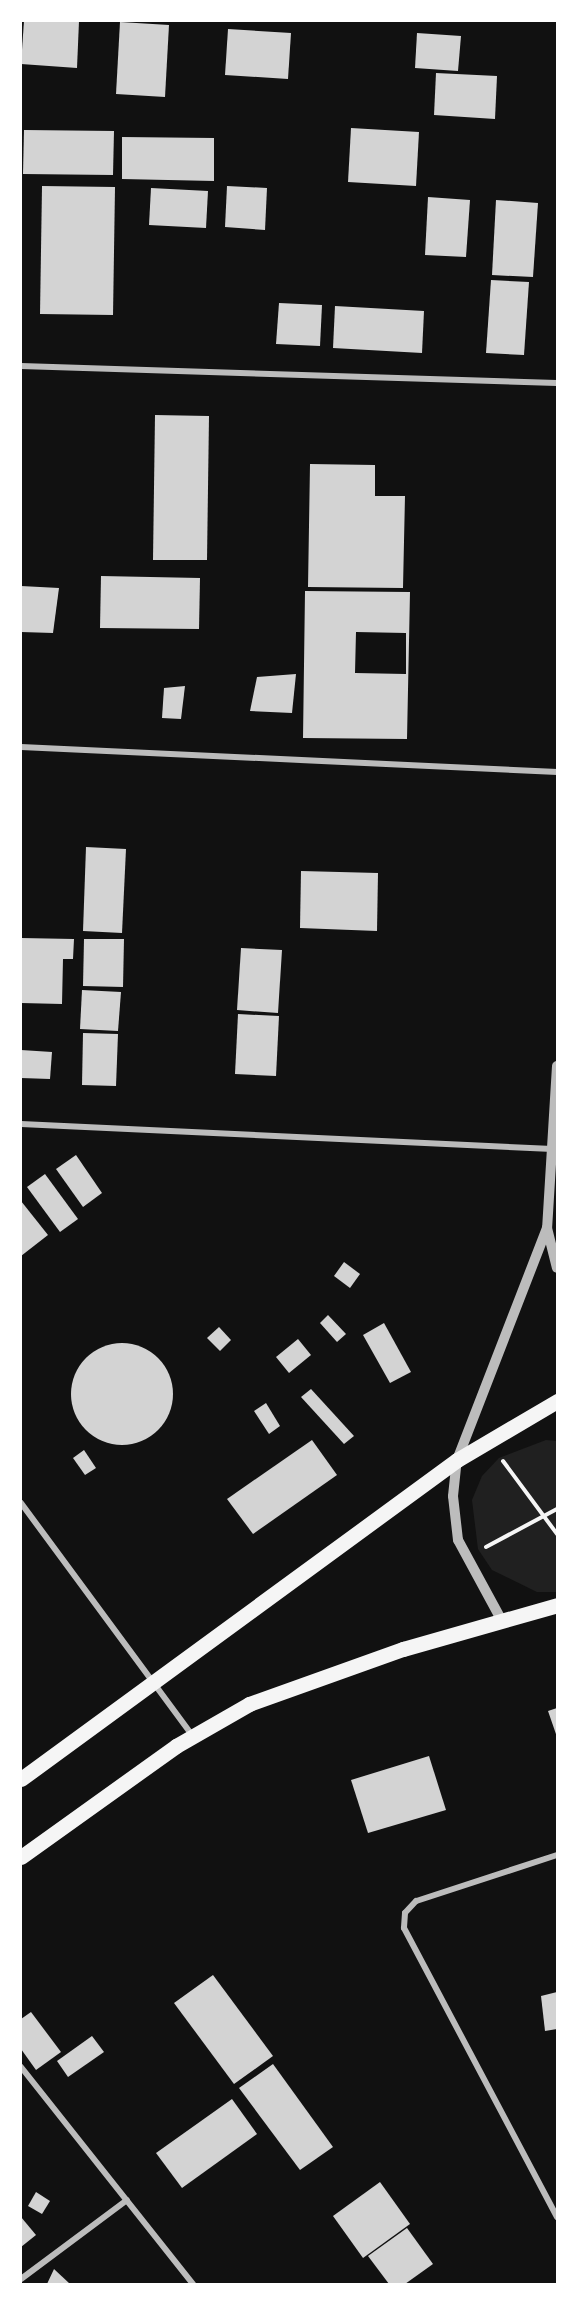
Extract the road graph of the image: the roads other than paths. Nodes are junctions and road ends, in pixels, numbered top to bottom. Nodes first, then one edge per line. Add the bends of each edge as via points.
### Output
1 (21, 366) edge
2 (557, 383) edge
3 (21, 747) edge
4 (557, 772) edge
5 (557, 1066) edge
6 (21, 1124) edge
7 (552, 1149) junction
8 (547, 1228) junction
9 (557, 1268) edge
10 (557, 1401) edge
11 (457, 1460) junction
12 (21, 1503) edge
13 (557, 1605) edge
14 (502, 1622) junction
15 (153, 1681) junction
16 (193, 1736) junction
17 (21, 1779) edge
18 (557, 1855) edge
19 (21, 1857) edge
20 (21, 2067) edge
21 (128, 2200) junction
22 (557, 2217) edge
23 (21, 2279) edge
24 (194, 2284) edge

1 - 2 street
3 - 4 street
5 - 7 street
6 - 7 street
7 - 8 street
8 - 9 street
8 - 11 street
10 - 11 main road
11 - 14 street via 453,1515 465,1559
11 - 15 main road
12 - 15 street
13 - 14 main road
14 - 16 main road via 297,1684
15 - 16 street
15 - 17 main road
16 - 19 main road
18 - 22 street via 416,1901 405,1913 404,1928
20 - 21 street
21 - 23 street
21 - 24 street

